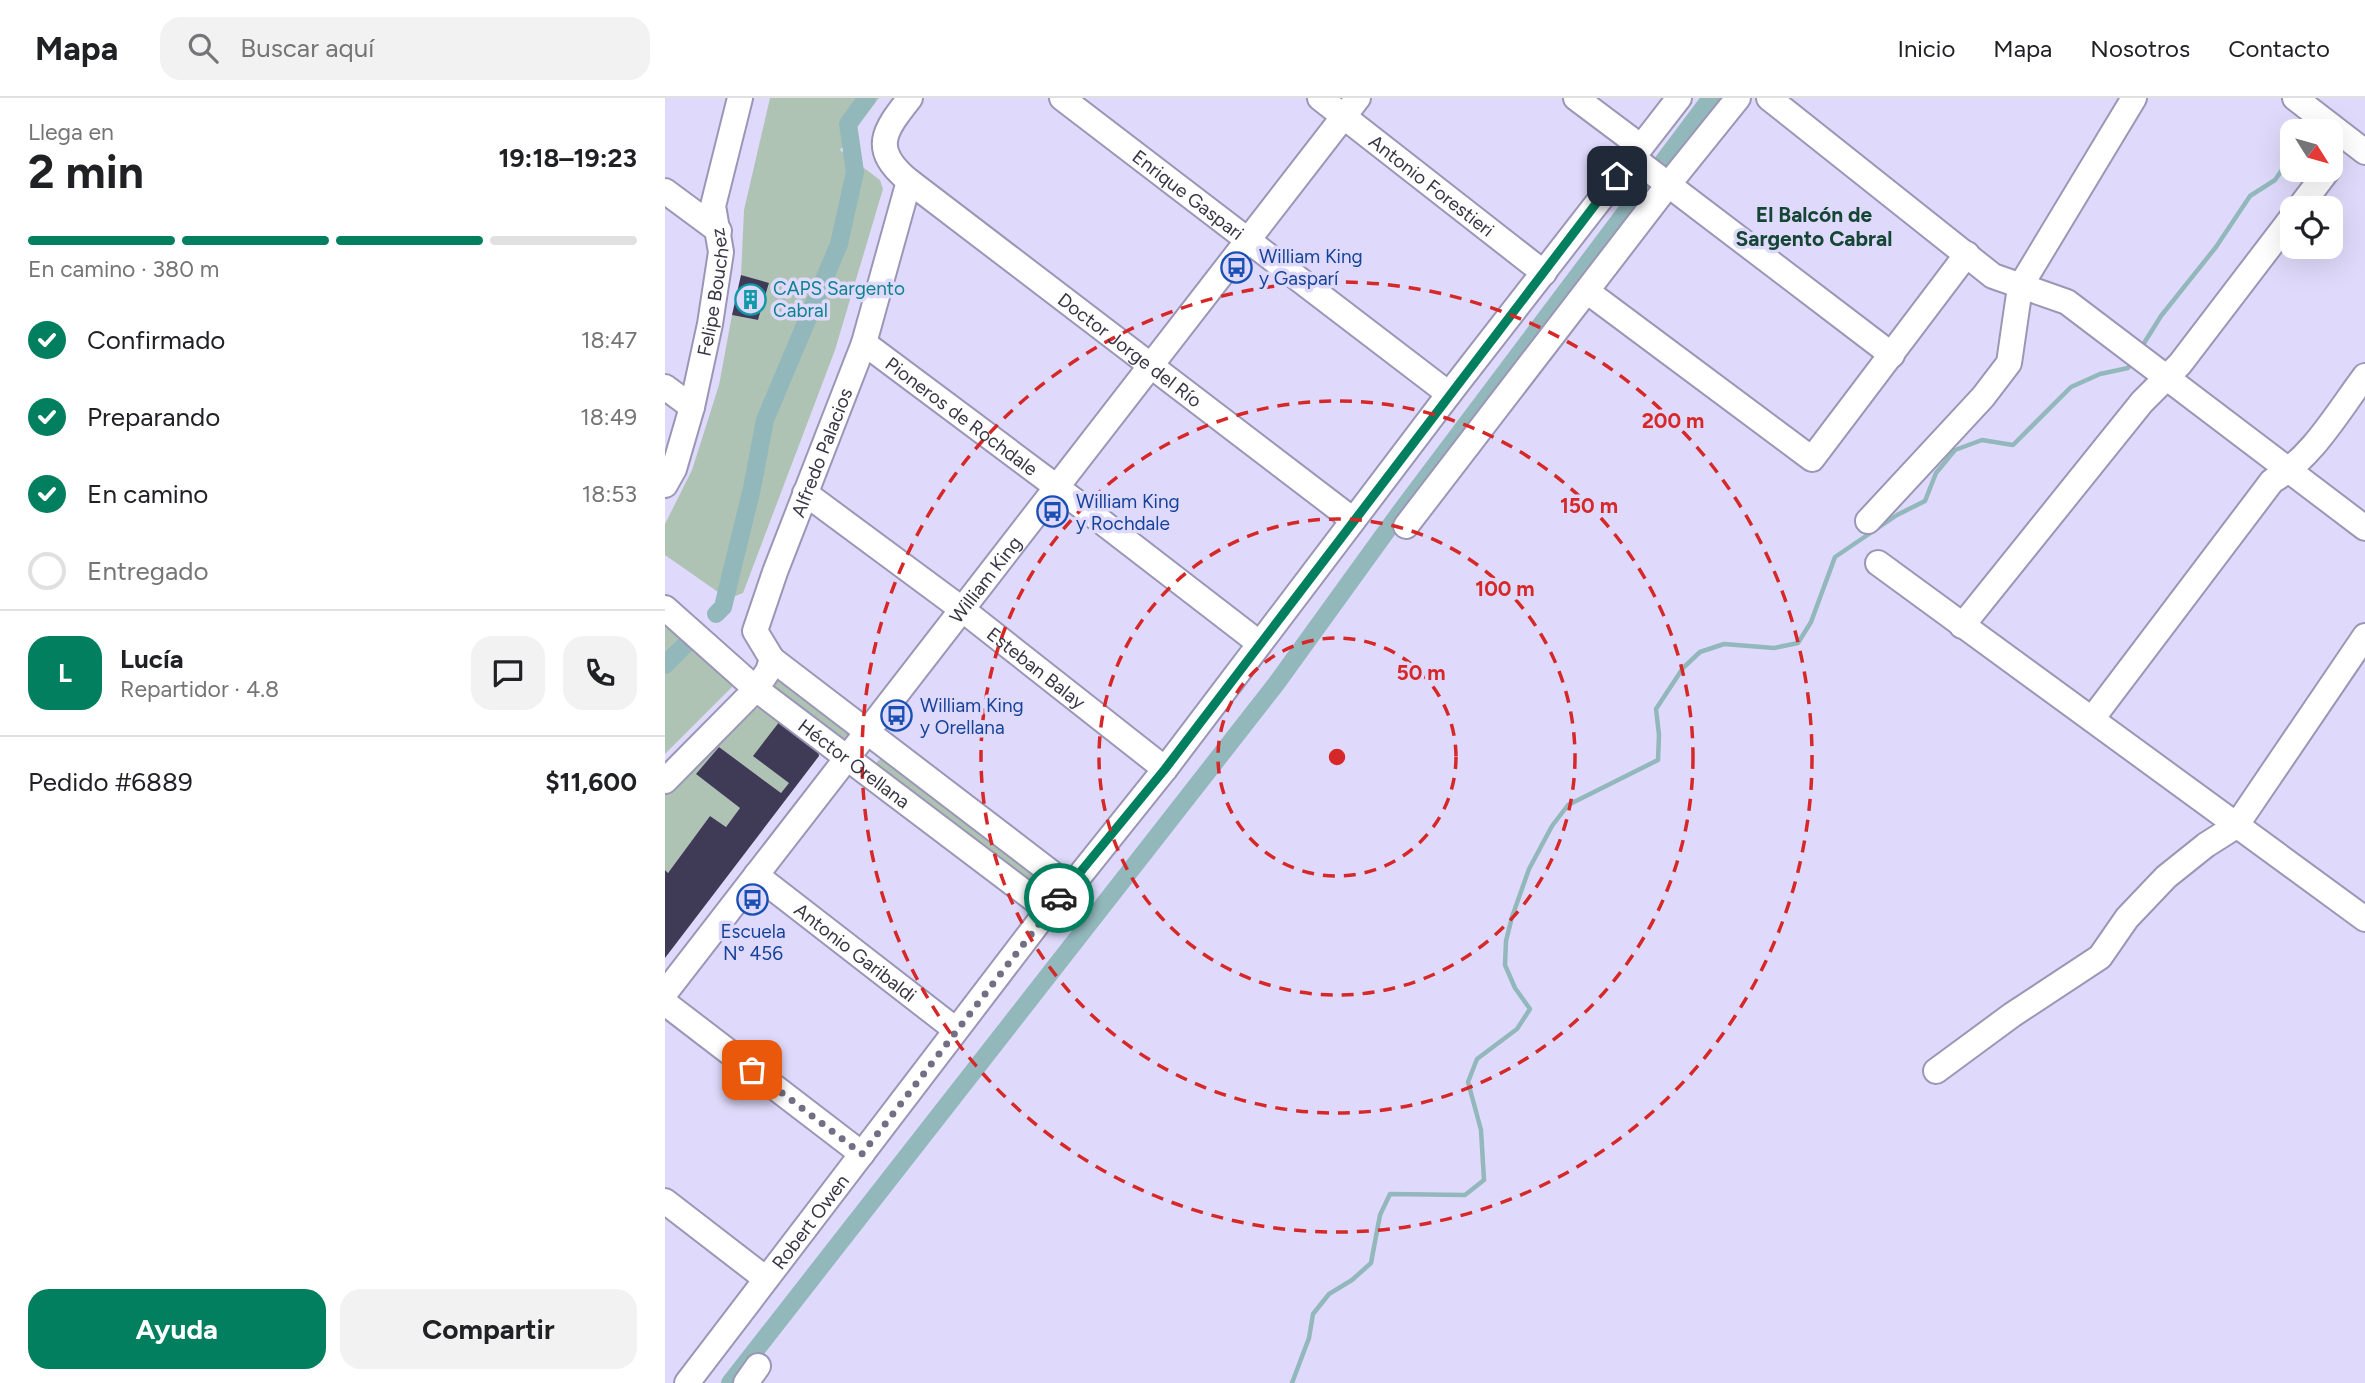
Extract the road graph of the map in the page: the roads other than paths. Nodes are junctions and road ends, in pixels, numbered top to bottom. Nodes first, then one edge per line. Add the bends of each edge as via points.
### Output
1 (740, 98) edge
2 (909, 98) edge
3 (1062, 98) edge
4 (1320, 98) edge
5 (1576, 98) edge
6 (1679, 98) edge
7 (1738, 98) edge
8 (1769, 98) edge
9 (2134, 98) edge
10 (2298, 100) edge
11 (1351, 107) edge
12 (2358, 146) edge
13 (1636, 151) junction
14 (2343, 157) edge
15 (909, 181) junction
16 (1668, 185) junction
17 (665, 191) edge
18 (719, 231) junction
19 (2280, 232) edge
20 (1248, 241) junction
21 (1967, 254) junction
22 (1544, 273) junction
23 (2020, 287) junction
24 (1588, 292) junction
25 (864, 343) junction
26 (1892, 355) junction
27 (1151, 364) junction
28 (2161, 374) junction
29 (2365, 376) edge
30 (665, 387) edge
31 (1449, 394) junction
32 (692, 407) junction
33 (2290, 470) junction
34 (665, 485) edge
35 (1058, 488) junction
36 (805, 493) junction
37 (1353, 520) junction
38 (1868, 521) dead end
39 (1406, 526) dead end
40 (2365, 528) edge
41 (1878, 563) dead end
42 (665, 608) edge
43 (963, 610) junction
44 (1962, 626) junction
45 (2365, 636) edge
46 (1259, 643) junction
47 (772, 659) junction
48 (756, 689) junction
49 (2092, 719) junction
50 (868, 732) junction
51 (848, 758) junction
52 (1165, 769) junction
53 (665, 781) edge
54 (2236, 827) junction
55 (756, 875) junction
56 (1069, 887) junction
57 (1048, 910) junction
58 (2362, 910) edge
59 (665, 993) edge
60 (665, 1003) edge
61 (956, 1030) junction
62 (1936, 1071) dead end
63 (862, 1154) junction
64 (665, 1201) edge
65 (766, 1279) junction
66 (687, 1383) edge

1 - 18 street, Felipe Bouchez via 713,206
2 - 15 street via 886,129 885,148 894,169
3 - 20 street, Enrique Gaspari
4 - 11 street, Antonio Forestieri
5 - 13 street
6 - 13 street, Robert Owen
7 - 16 street
8 - 21 street
9 - 23 street
10 - 12 street
11 - 20 street, William King
11 - 22 street, Antonio Forestieri
12 - 14 street
13 - 16 street
13 - 22 street, Robert Owen
15 - 25 street, Alfredo Palacios
15 - 27 street, Doctor Jorge del Río
16 - 24 street
16 - 26 street
17 - 18 street
18 - 32 street, Felipe Bouchez via 721,252 711,324
19 - 28 street
20 - 27 street, William King
20 - 31 street, Enrique Gaspari
21 - 23 street via 1993,276
21 - 26 street
22 - 31 street, Robert Owen
23 - 28 street via 2067,302
23 - 38 street via 2009,363
24 - 26 street via 1812,459
24 - 39 street
25 - 35 street, Pioneros de Rochdale
25 - 36 street, Alfredo Palacios
27 - 35 street, William King
27 - 37 street, Doctor Jorge del Río
28 - 33 street
28 - 44 street
29 - 33 street
30 - 32 street
31 - 37 street, Robert Owen
32 - 34 street, Felipe Bouchez
33 - 40 street
33 - 49 street via 2272,481
35 - 43 street, William King
35 - 46 street, Pioneros de Rochdale
36 - 43 street, Esteban Balay
36 - 47 street, Alfredo Palacios via 755,631
37 - 46 street, Robert Owen
41 - 44 street
42 - 48 street, Héctor Orellana
43 - 50 street, William King
43 - 52 street, Esteban Balay
44 - 49 street
45 - 54 street
46 - 52 street, Robert Owen
47 - 48 street
47 - 50 street, Héctor Orellana
48 - 51 street, Héctor Orellana
48 - 53 street
49 - 54 street
50 - 51 street, William King
50 - 56 street, Héctor Orellana
51 - 55 street, William King
51 - 57 street, Héctor Orellana
52 - 56 street, Robert Owen
54 - 58 street
54 - 62 street via 2166,877 2127,918 2100,957
55 - 59 street, William King
55 - 61 street, Antonio Garibaldi
56 - 57 street, Robert Owen
57 - 61 street, Robert Owen
60 - 63 street
61 - 63 street, Robert Owen
63 - 65 street, Robert Owen
64 - 65 street
65 - 66 street, Robert Owen

